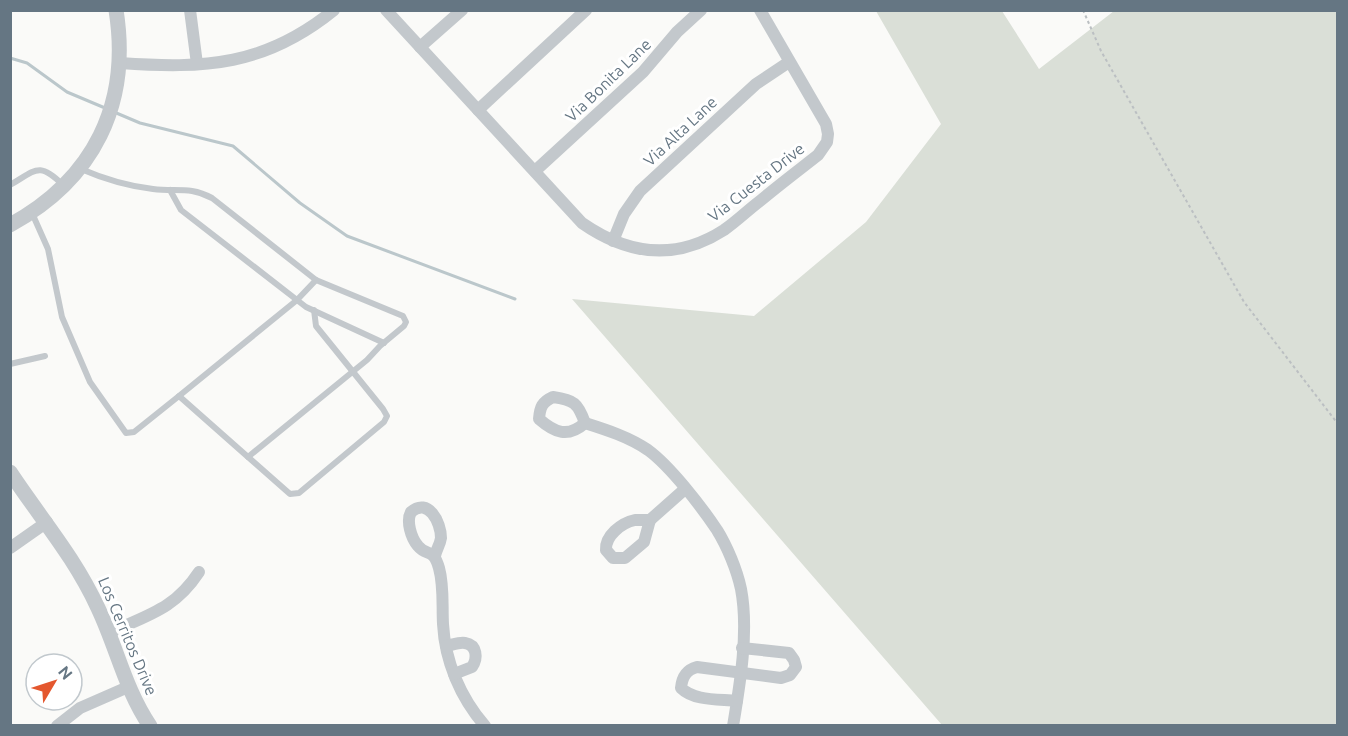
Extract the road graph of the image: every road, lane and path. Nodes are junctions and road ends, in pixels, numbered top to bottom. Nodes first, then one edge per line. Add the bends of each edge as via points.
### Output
1 (116, 10) edge
2 (190, 10) edge
3 (333, 10) edge
4 (386, 10) edge
5 (462, 10) edge
6 (586, 10) edge
7 (701, 10) edge
8 (760, 10) edge
9 (1083, 10) edge
10 (420, 48) junction
11 (789, 62) junction
12 (120, 63) junction
13 (197, 64) junction
14 (478, 110) junction
15 (80, 168) junction
16 (535, 171) junction
17 (10, 185) edge
18 (64, 186) junction
19 (170, 190) junction
20 (32, 213) junction
21 (10, 225) edge
22 (613, 241) junction
23 (316, 280) junction
24 (297, 300) junction
25 (314, 310) junction
26 (384, 343) junction
27 (45, 356) dead end
28 (10, 364) edge
29 (353, 372) junction
30 (179, 396) junction
31 (585, 423) dead end
32 (1338, 424) edge
33 (248, 457) junction
34 (10, 472) edge
35 (685, 489) junction
36 (650, 520) dead end
37 (47, 522) junction
38 (10, 548) edge
39 (435, 556) dead end
40 (198, 572) dead end
41 (109, 633) junction
42 (446, 646) junction
43 (742, 648) junction
44 (740, 673) junction
45 (454, 674) junction
46 (128, 687) junction
47 (737, 701) junction
48 (57, 726) edge
49 (150, 726) edge
50 (484, 726) edge
51 (734, 726) edge

1 - 12 street
2 - 13 street
3 - 13 street via 313,27 270,50 222,63
4 - 10 street, Via Cuesta Drive
5 - 10 street
6 - 14 street
7 - 16 street, Via Bonita Lane via 643,72
8 - 11 street, Via Cuesta Drive
9 - 32 path via 1101,51 1244,302
10 - 14 street, Via Cuesta Drive
11 - 22 street, Via Alta Lane via 756,84 640,191 624,214
11 - 22 street, Via Cuesta Drive via 826,124 827,142 818,155 708,239 660,251
12 - 13 street
12 - 15 street via 112,104 94,147
14 - 16 street, Via Cuesta Drive
15 - 18 street
15 - 19 lane via 109,181
16 - 22 street, Via Cuesta Drive via 582,223
17 - 18 lane via 42,170
18 - 20 street
19 - 23 lane via 199,191 212,198
19 - 24 lane via 182,210
20 - 21 street
20 - 30 lane via 48,249 62,317 90,382 120,427 126,433 134,432
23 - 24 lane
23 - 26 lane via 403,316 404,326
24 - 25 lane
24 - 30 lane
25 - 26 lane
25 - 29 lane via 316,326
26 - 29 lane
27 - 28 lane
29 - 33 lane
29 - 33 lane via 387,416 299,493 290,494
30 - 33 lane
31 - 35 street via 621,435 648,451
34 - 37 street, Los Cerritos Drive
35 - 36 street
35 - 43 street via 717,531 741,588
37 - 38 street
37 - 41 street, Los Cerritos Drive via 82,575
39 - 42 street via 442,586
40 - 41 street via 173,602
41 - 46 street, Los Cerritos Drive
42 - 45 street
42 - 45 street via 464,643 475,651 472,667
43 - 44 street
43 - 44 street via 789,653 796,667 781,678
44 - 47 street
44 - 47 street via 689,669 681,688 694,696
45 - 50 street via 466,701
46 - 48 street via 80,708
46 - 49 street, Los Cerritos Drive
47 - 51 street

